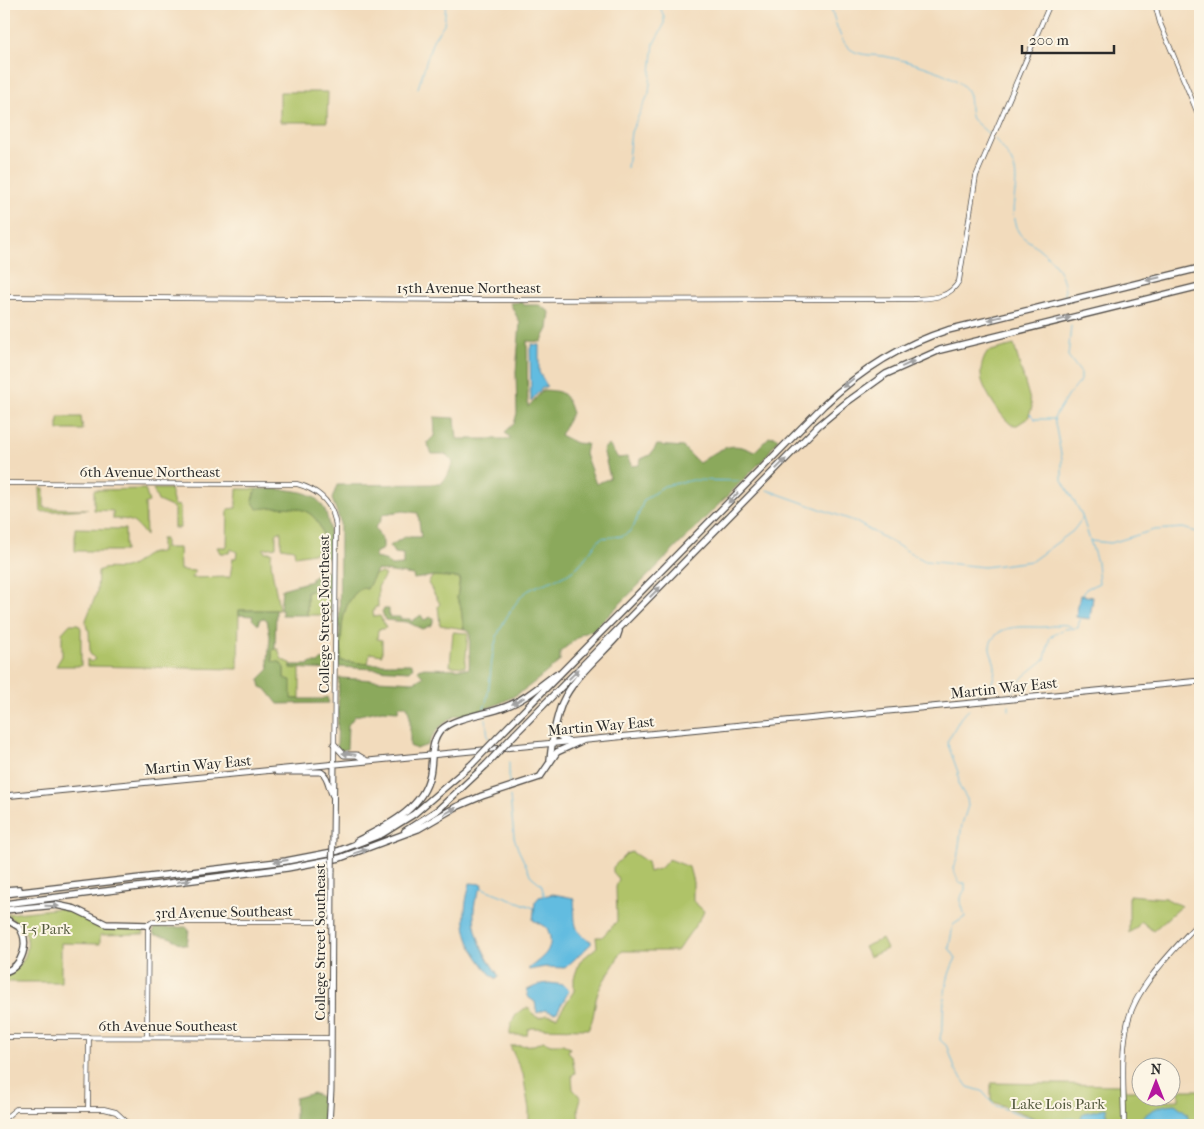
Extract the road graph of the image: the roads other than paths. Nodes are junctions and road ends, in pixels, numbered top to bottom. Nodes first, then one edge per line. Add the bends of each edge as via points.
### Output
1 (1050, 4) edge
2 (1155, 5) edge
3 (1200, 119) edge
4 (1200, 268) edge
5 (1200, 286) edge
6 (4, 297) edge
7 (4, 483) edge
8 (297, 484) joint
9 (621, 627) junction
10 (572, 662) junction
11 (1200, 681) edge
12 (555, 728) junction
13 (581, 741) junction
14 (568, 742) junction
15 (552, 743) junction
16 (334, 744) junction
17 (431, 755) junction
18 (368, 761) junction
19 (334, 764) junction
20 (549, 764) junction
21 (272, 771) junction
22 (4, 796) edge
23 (333, 796) junction
24 (390, 840) junction
25 (338, 851) junction
26 (116, 880) junction
27 (4, 890) edge
28 (4, 894) edge
29 (4, 904) edge
30 (4, 910) edge
31 (4, 918) edge
32 (1200, 921) edge
33 (332, 922) junction
34 (148, 925) junction
35 (4, 972) edge
36 (4, 1037) edge
37 (89, 1037) junction
38 (147, 1037) junction
39 (332, 1038) junction
40 (88, 1109) junction
41 (4, 1119) edge
42 (130, 1125) edge
43 (331, 1125) edge
44 (1124, 1125) edge

1 - 6 street, 15th Avenue Northeast via 976,176 960,281 950,293 934,298 732,301
2 - 3 street
4 -> 10 highway via 948,330 880,360 824,405
9 -> 5 highway via 818,426 886,374 952,346
7 - 8 street, 6th Avenue Northeast
8 - 16 street, College Street Northeast via 318,492 328,503 335,519
9 - 12 highway via 617,637 571,688 563,701
24 -> 9 highway, bridge via 439,809
10 -> 17 highway via 523,699 445,727 438,734
10 - 25 highway, bridge via 472,764 414,814 382,834
11 - 13 main road, Martin Way East
12 - 14 highway via 558,735
12 - 15 highway
13 - 14 main road, Martin Way East
13 - 20 highway via 557,752
14 - 15 main road, Martin Way East
15 - 17 main road, Martin Way East
15 - 20 highway
18 -> 16 main road via 357,755 342,754
16 - 19 street, College Street Northeast
17 - 18 main road, Martin Way East
17 - 25 highway via 430,775 417,802 397,818
18 - 19 main road, Martin Way East
19 - 21 main road, Martin Way East
19 - 23 main road, College Street Southeast
24 -> 20 highway via 482,796 540,777
21 - 22 main road, Martin Way East
21 - 23 main road via 321,772 327,778
23 - 33 main road, College Street Southeast, bridge
29 -> 24 highway via 287,868 340,858
25 -> 26 highway via 286,861
26 - 27 highway
26 - 28 highway
30 -> 34 highway via 56,905 75,909 106,924
31 - 35 highway via 19,926 24,942 19,961
32 - 44 main road via 1166,959 1133,1005 1125,1039
33 - 34 street, 3rd Avenue Southeast via 156,922
33 - 39 main road, College Street Southeast
34 - 38 street
36 - 37 street, 6th Avenue Southeast
37 - 38 street, 6th Avenue Southeast
37 - 40 street
38 - 39 street, 6th Avenue Southeast
39 - 43 main road, College Street Southeast
40 - 41 street via 16,1110
40 - 42 street via 116,1112

